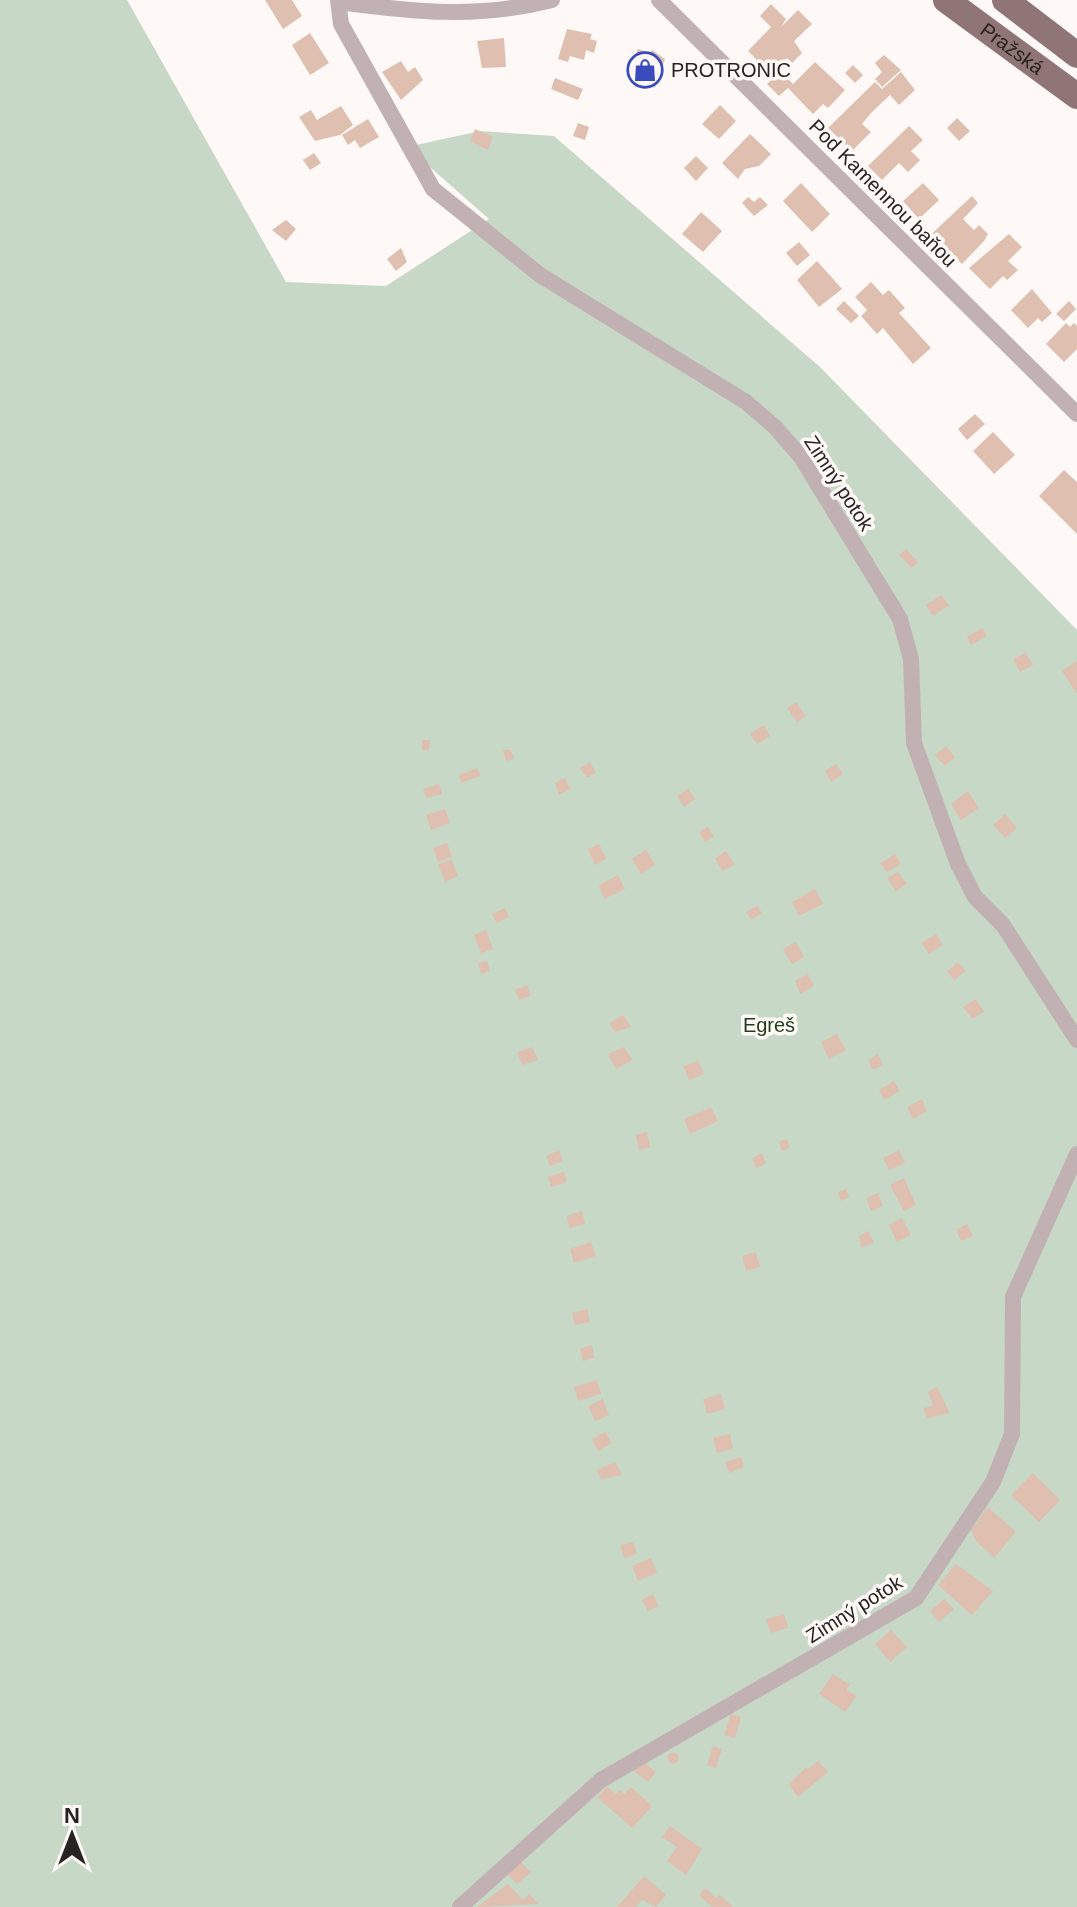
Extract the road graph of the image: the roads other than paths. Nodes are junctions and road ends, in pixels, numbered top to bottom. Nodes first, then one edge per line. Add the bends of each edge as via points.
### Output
1 (552, 0) edge
2 (659, 0) edge
3 (946, 0) edge
4 (1005, 0) edge
5 (339, 1) edge
6 (1077, 55) edge
7 (1077, 96) edge
8 (1077, 414) edge
9 (1077, 1040) edge
10 (1077, 1154) edge
11 (460, 1907) edge

1 - 5 street via 507,12 418,13
2 - 8 street, Pod Kamennou baňou
3 - 7 main road, Pražská
4 - 6 main road, Pražská
5 - 9 street, Zimný potok via 341,24 433,189 540,275 746,402 801,457 900,619 911,659 914,743 958,864 975,897 1003,925
10 - 11 street, Zimný potok via 1013,1297 1012,1434 993,1482 916,1598 601,1780

